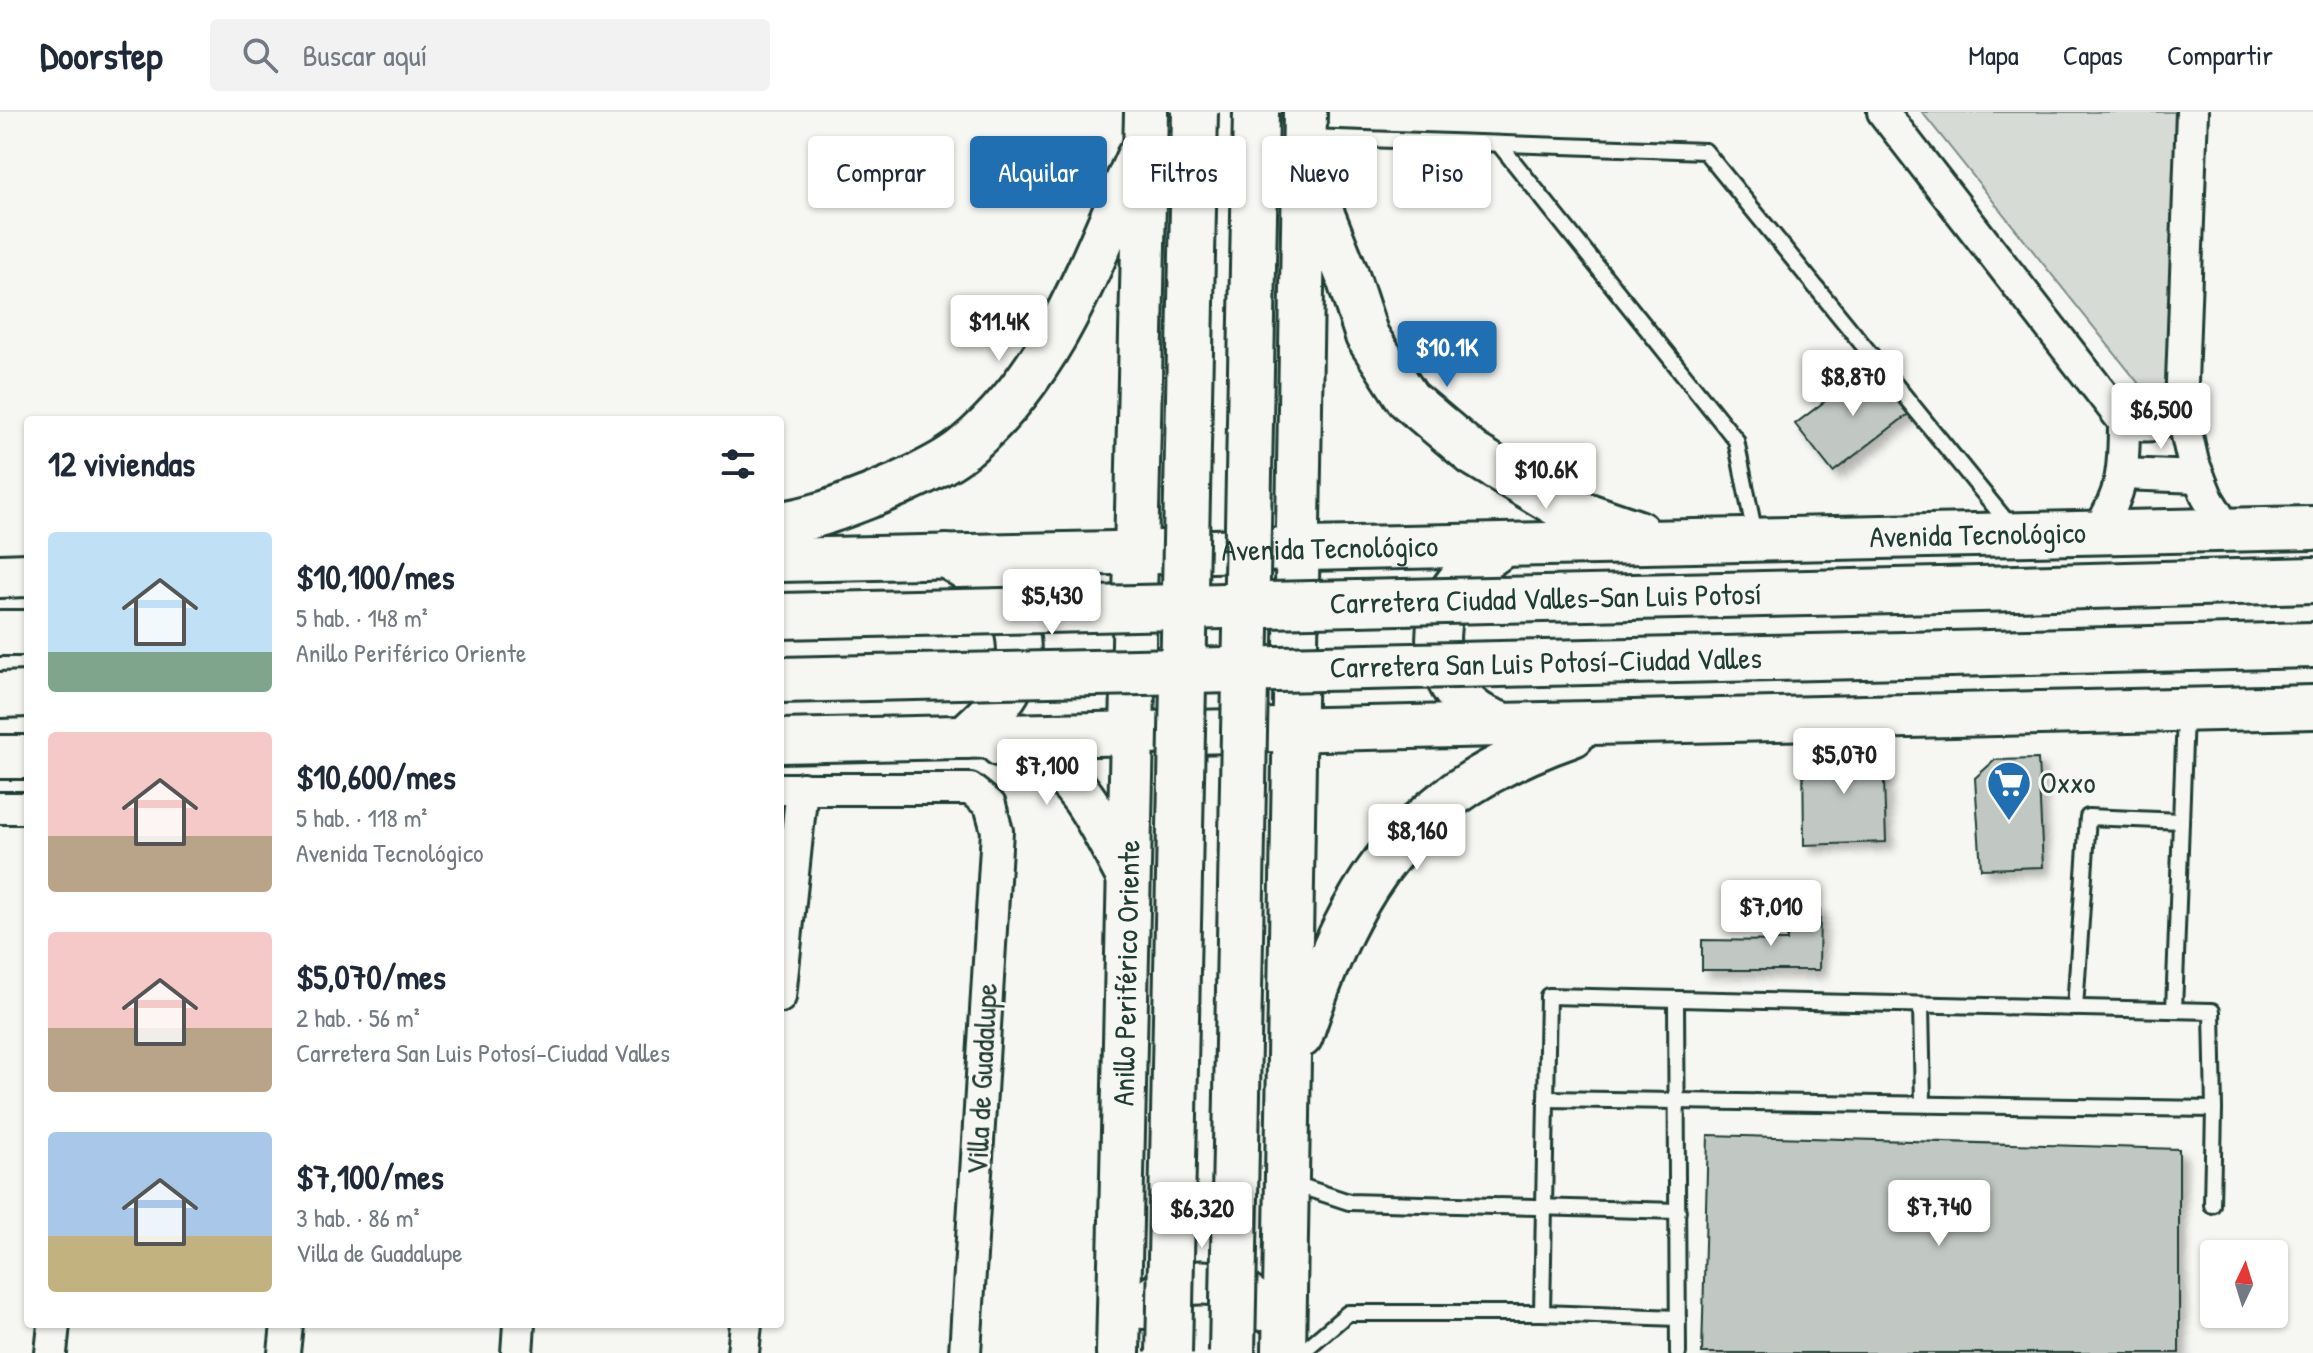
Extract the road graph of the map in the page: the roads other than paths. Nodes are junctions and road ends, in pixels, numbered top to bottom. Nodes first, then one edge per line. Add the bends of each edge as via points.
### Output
1 (1195, 112) edge
2 (1256, 112) edge
3 (1883, 112) edge
4 (2192, 112) edge
5 (1146, 126) edge
6 (1377, 141) edge
7 (1499, 144) junction
8 (1303, 208) edge
9 (1326, 208) edge
10 (2181, 409) junction
11 (2124, 422) junction
12 (2122, 474) junction
13 (2199, 477) junction
14 (784, 522) edge
15 (2313, 528) edge
16 (2227, 530) junction
17 (2097, 532) junction
18 (2018, 534) junction
19 (1756, 539) junction
20 (1666, 542) junction
21 (1503, 545) junction
22 (1297, 548) junction
23 (1136, 553) junction
24 (946, 556) junction
25 (784, 560) edge
26 (24, 575) edge
27 (0, 576) edge
28 (2313, 580) edge
29 (784, 616) edge
30 (0, 633) edge
31 (24, 633) edge
32 (2313, 645) edge
33 (784, 680) edge
34 (24, 694) edge
35 (0, 695) edge
36 (2313, 707) edge
37 (2185, 710) junction
38 (1607, 723) junction
39 (1504, 725) junction
40 (1294, 728) junction
41 (1132, 733) junction
42 (965, 737) junction
43 (784, 741) edge
44 (0, 757) edge
45 (24, 757) edge
46 (791, 788) edge
47 (0, 808) edge
48 (24, 808) edge
49 (2181, 821) junction
50 (1129, 878) junction
51 (784, 921) edge
52 (1676, 1000) junction
53 (1921, 1005) junction
54 (2075, 1008) junction
55 (2174, 1010) junction
56 (1289, 1075) junction
57 (1546, 1099) junction
58 (1677, 1101) junction
59 (1923, 1104) junction
60 (2214, 1109) junction
61 (1287, 1182) junction
62 (2212, 1205) dead end
63 (1544, 1209) junction
64 (1678, 1211) junction
65 (1542, 1313) junction
66 (1678, 1318) junction
67 (54, 1328) edge
68 (287, 1328) edge
69 (519, 1328) edge
70 (746, 1328) edge
71 (51, 1353) edge
72 (284, 1353) edge
73 (517, 1353) edge
74 (743, 1353) edge
75 (965, 1353) edge
76 (1120, 1353) edge
77 (1169, 1353) edge
78 (1232, 1353) edge
79 (1283, 1353) edge
80 (1301, 1353) edge
81 (1678, 1353) edge

1 - 77 main road, Anillo Periférico Oriente, bridge
2 - 78 main road, bridge
3 - 11 street
4 - 10 street
5 - 14 street via 1062,328 1016,397 963,449 894,487 809,519
5 - 23 street, Anillo Periférico Oriente
6 - 7 lane
7 - 18 lane via 1705,151
7 - 19 lane via 1736,440
8 - 22 street
9 - 20 street via 1367,336 1408,399 1473,454 1556,504
10 - 11 street via 2155,425
10 - 13 street
11 - 12 street
12 - 13 street
12 - 17 street via 2111,512
13 - 16 street
15 - 16 street, Avenida Tecnológico
16 - 17 street, Avenida Tecnológico
17 - 18 street, Avenida Tecnológico
18 - 19 street, Avenida Tecnológico
19 - 20 street, Avenida Tecnológico
20 - 21 street, Avenida Tecnológico
21 - 22 street, Avenida Tecnológico
21 - 39 street via 1456,585 1442,611 1437,639 1442,668 1456,694 1477,713
22 - 23 street, Avenida Tecnológico
22 - 40 street
23 - 24 street, Avenida Tecnológico
23 - 41 street, Anillo Periférico Oriente
24 - 25 street, Avenida Tecnológico
24 - 42 street via 996,591 1011,613 1019,640 1017,667 1007,693
26 - 27 street
28 - 29 main road, Carretera Ciudad Valles-San Luis Potosí, bridge
30 - 31 main road
32 - 33 main road, Carretera San Luis Potosí-Ciudad Valles, bridge
34 - 35 main road
36 - 37 street
37 - 38 street
37 - 49 lane
38 - 39 street
38 - 56 street via 1524,752 1442,801 1395,846 1337,939
39 - 40 street
40 - 41 street
40 - 56 street
41 - 42 street
41 - 50 street, Anillo Periférico Oriente
42 - 43 street
42 - 50 street via 1034,753 1053,765 1092,812
44 - 45 street
46 - 51 street
46 - 75 street, Villa de Guadalupe via 970,789 990,805 997,831
47 - 48 street
49 - 54 lane via 2088,817
49 - 55 lane
50 - 76 street, Anillo Periférico Oriente
52 - 53 lane
52 - 57 lane via 1548,996
52 - 58 lane
53 - 54 lane
53 - 59 lane
54 - 55 lane
55 - 60 lane via 2212,1011
56 - 61 street
57 - 58 lane
57 - 63 lane
58 - 59 lane
58 - 64 lane
59 - 60 lane
60 - 62 lane
61 - 63 lane via 1349,1202
61 - 79 street
63 - 64 lane
63 - 65 lane
64 - 66 lane
65 - 66 lane
65 - 80 lane via 1348,1313
66 - 81 lane
67 - 71 street
68 - 72 street
69 - 73 street
70 - 74 street
76 - 79 street via 1132,1321 1147,1302 1167,1289 1214,1282 1257,1304 1272,1323

